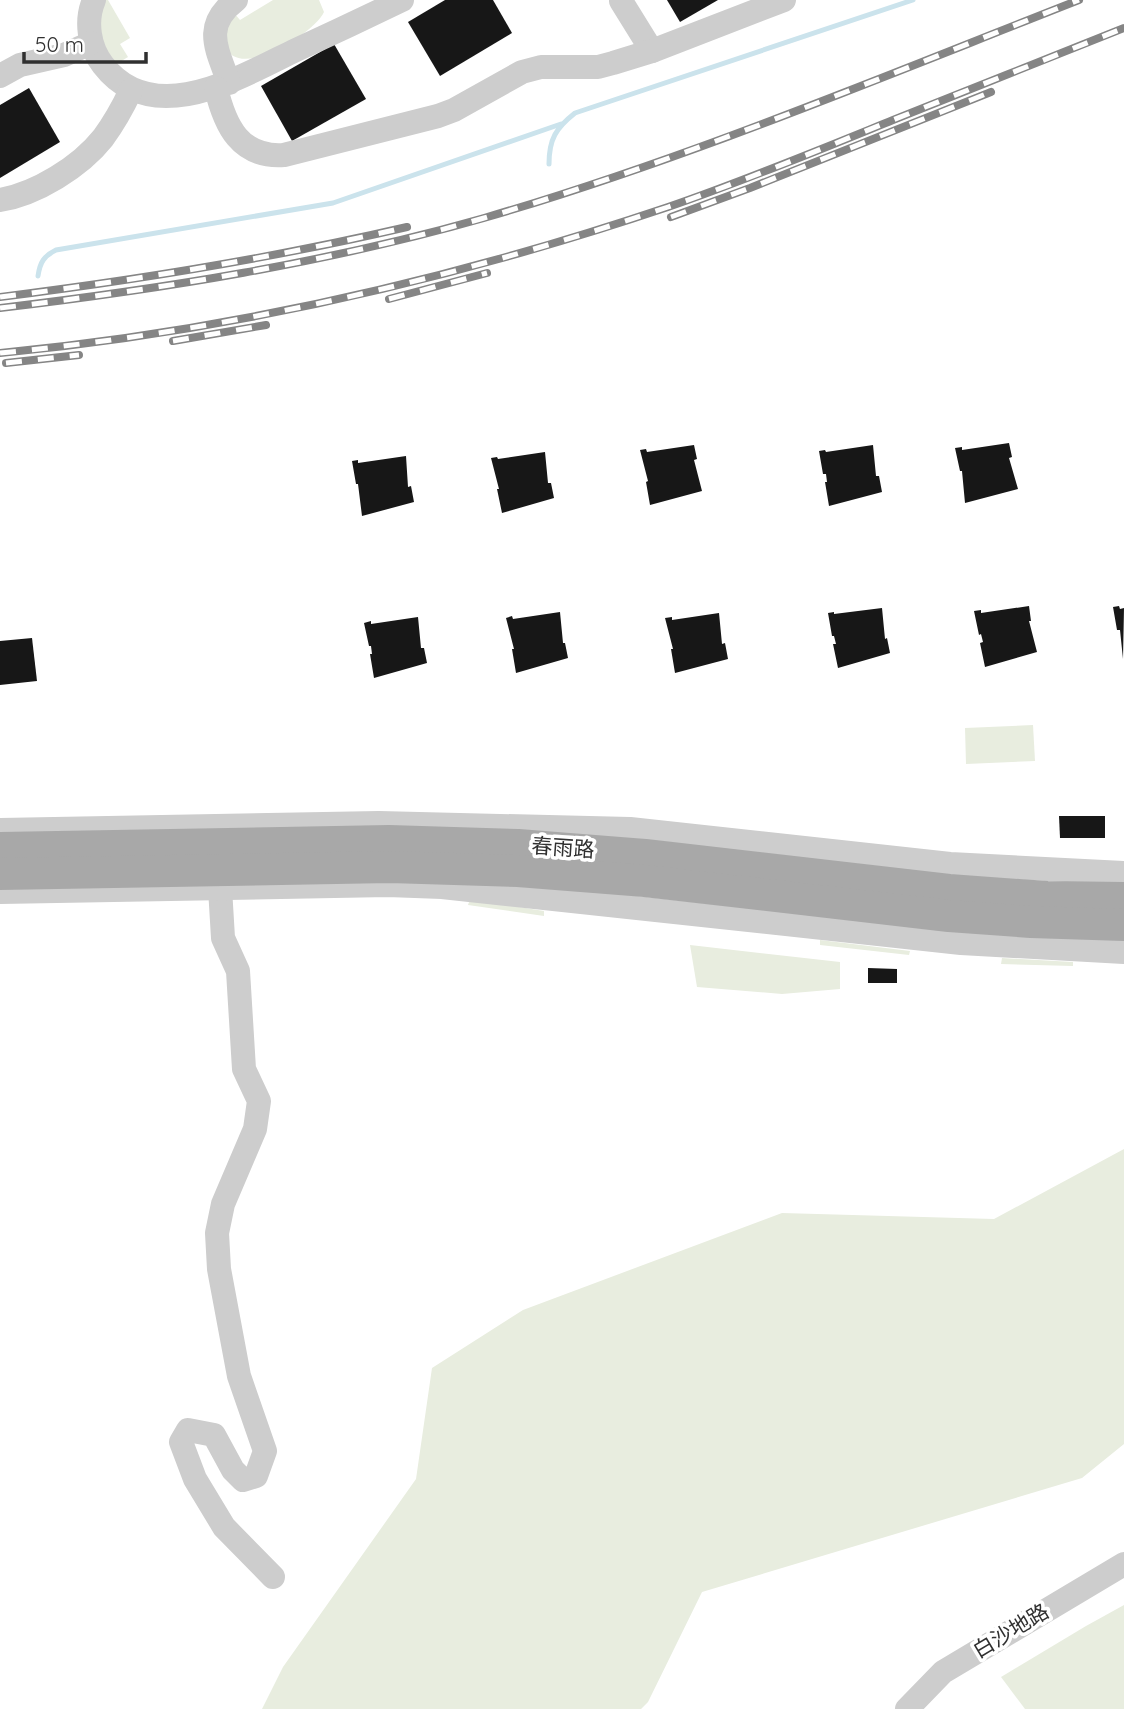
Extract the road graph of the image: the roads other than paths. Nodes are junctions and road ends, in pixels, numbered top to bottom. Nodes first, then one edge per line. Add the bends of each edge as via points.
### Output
1 (94, 0) edge
2 (236, 0) edge
3 (402, 0) edge
4 (784, 0) edge
5 (621, 1) edge
6 (361, 8) edge
7 (91, 43) junction
8 (652, 51) junction
9 (0, 76) edge
10 (223, 85) junction
11 (131, 90) junction
12 (0, 201) edge
13 (0, 830) edge
14 (0, 848) edge
15 (1124, 873) edge
16 (0, 874) edge
17 (1124, 880) edge
18 (220, 888) junction
19 (0, 892) edge
20 (1047, 897) junction
21 (1124, 898) edge
22 (1124, 925) edge
23 (1124, 952) edge
24 (1124, 1564) edge
25 (273, 1577) dead end
26 (907, 1709) edge

1 - 7 street
2 - 10 street via 214,28
3 - 6 street
4 - 8 street
5 - 8 street
6 - 10 street
7 - 9 street via 20,65
7 - 11 street via 101,63
8 - 10 street via 598,67 561,65 522,72 438,116 276,156 257,153 236,135 226,120
10 - 11 street via 163,96
11 - 12 street via 101,140 78,161 31,190
13 - 15 street via 379,823 630,829 950,864
14 - 20 main road, 春雨路 via 389,841 518,845
16 - 22 main road, 春雨路 via 390,867 518,871 949,916
17 - 20 main road
18 - 19 street
18 - 23 street via 442,887 892,937
18 - 25 street via 223,938 239,971 244,1069 260,1101 255,1129 223,1204 217,1233 219,1269 239,1376 265,1451 257,1476 243,1480 215,1435 188,1430 181,1442 195,1479 223,1527
20 - 21 main road, 春雨路
24 - 26 street, 白沙地路 via 943,1672

